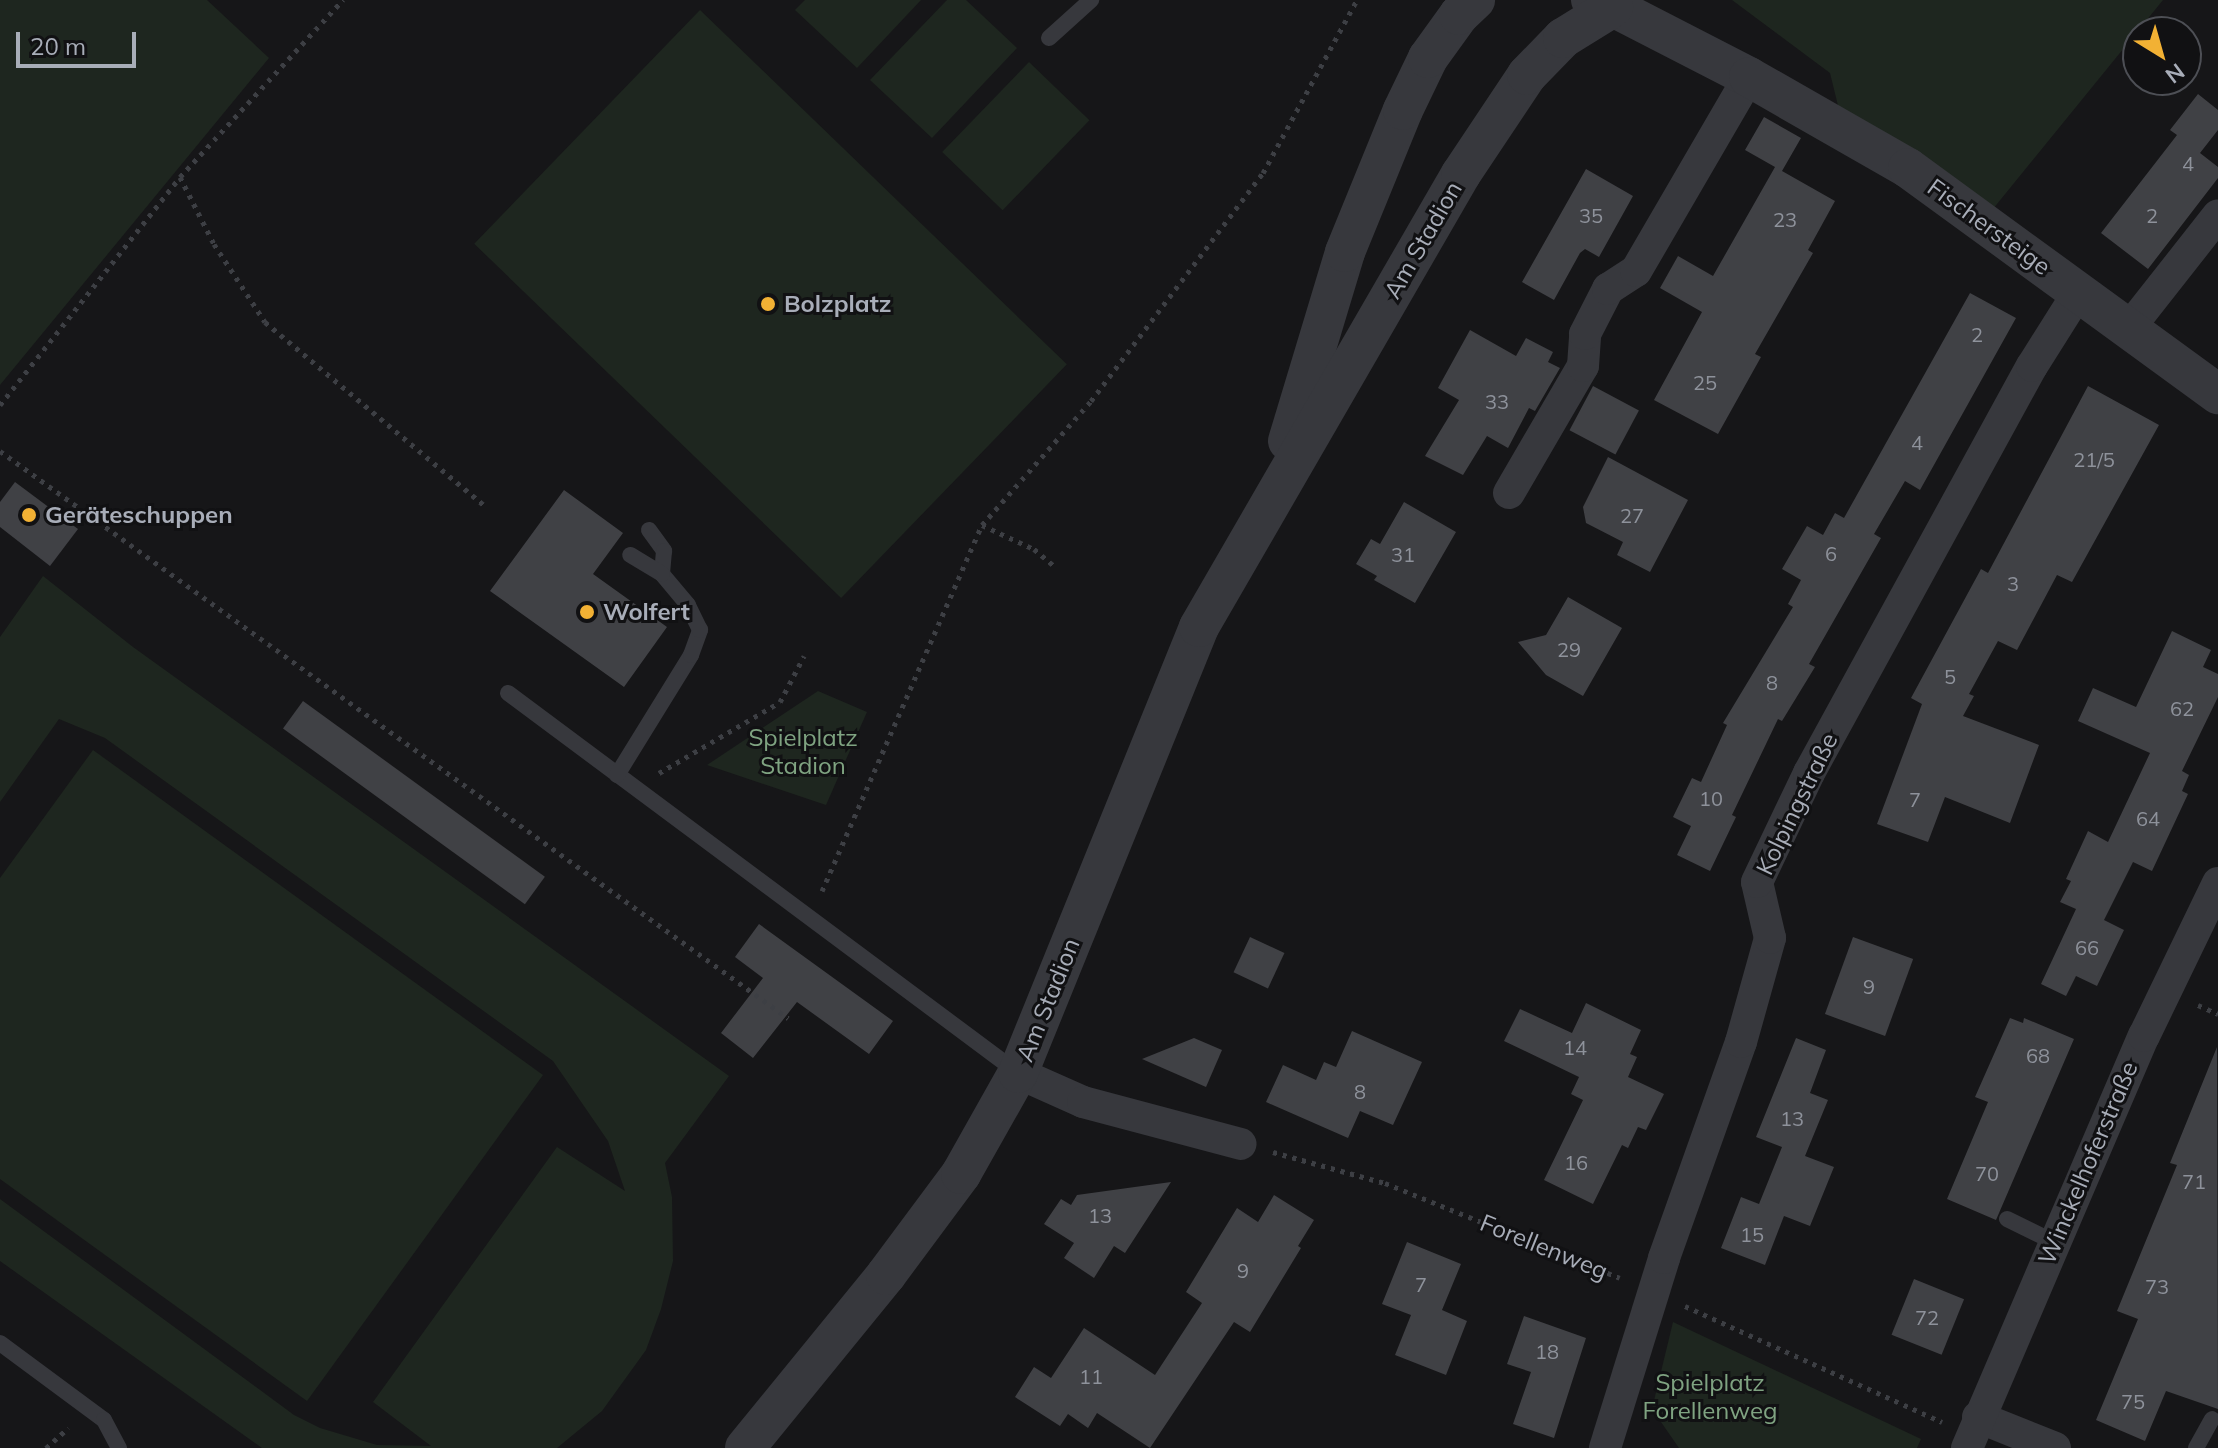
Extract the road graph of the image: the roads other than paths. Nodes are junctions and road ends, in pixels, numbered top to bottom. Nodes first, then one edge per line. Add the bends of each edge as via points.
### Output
1 (1091, 0) edge
2 (1475, 0) edge
3 (1602, 4) edge
4 (1049, 38) dead end
5 (1749, 77) junction
6 (2218, 215) edge
7 (2078, 293) junction
8 (2130, 327) junction
9 (2218, 394) edge
10 (1509, 493) dead end
11 (1269, 504) junction
12 (649, 530) dead end
13 (630, 555) dead end
14 (662, 574) junction
15 (508, 693) dead end
16 (617, 775) junction
17 (2218, 883) edge
18 (1018, 1073) junction
19 (1241, 1144) road end
20 (2007, 1219) dead end
21 (2054, 1242) junction
22 (0, 1343) edge
23 (1978, 1417) junction
24 (2212, 1419) dead end
25 (759, 1443) edge
26 (119, 1448) edge
27 (1605, 1448) edge
28 (1967, 1448) edge
29 (2055, 1448) edge
30 (2196, 1448) edge

1 - 4 lane
2 - 11 street, Am Stadion via 1428,58 1403,110 1345,252
3 - 5 street, Fischersteige
3 - 11 street, Am Stadion via 1527,75 1461,174
5 - 7 street, Fischersteige via 1908,168
5 - 10 street via 1636,271 1608,289 1585,334 1583,366
6 - 8 street
7 - 8 street, Fischersteige
7 - 27 street, Kolpingstraße via 2032,366 1845,706 1757,882 1770,938 1741,1042
8 - 9 street, Fischersteige
11 - 18 street, Am Stadion via 1199,627
12 - 14 lane via 664,551
13 - 14 lane
14 - 16 lane via 688,605 700,630 691,655
15 - 16 lane
16 - 18 lane
17 - 21 street, Winckelhoferstraße
18 - 19 street via 1083,1102
18 - 25 street, Am Stadion via 961,1174
20 - 21 lane
21 - 23 street, Winckelhoferstraße
22 - 26 lane via 104,1420
23 - 28 street, Winckelhoferstraße
23 - 29 street
24 - 30 lane

